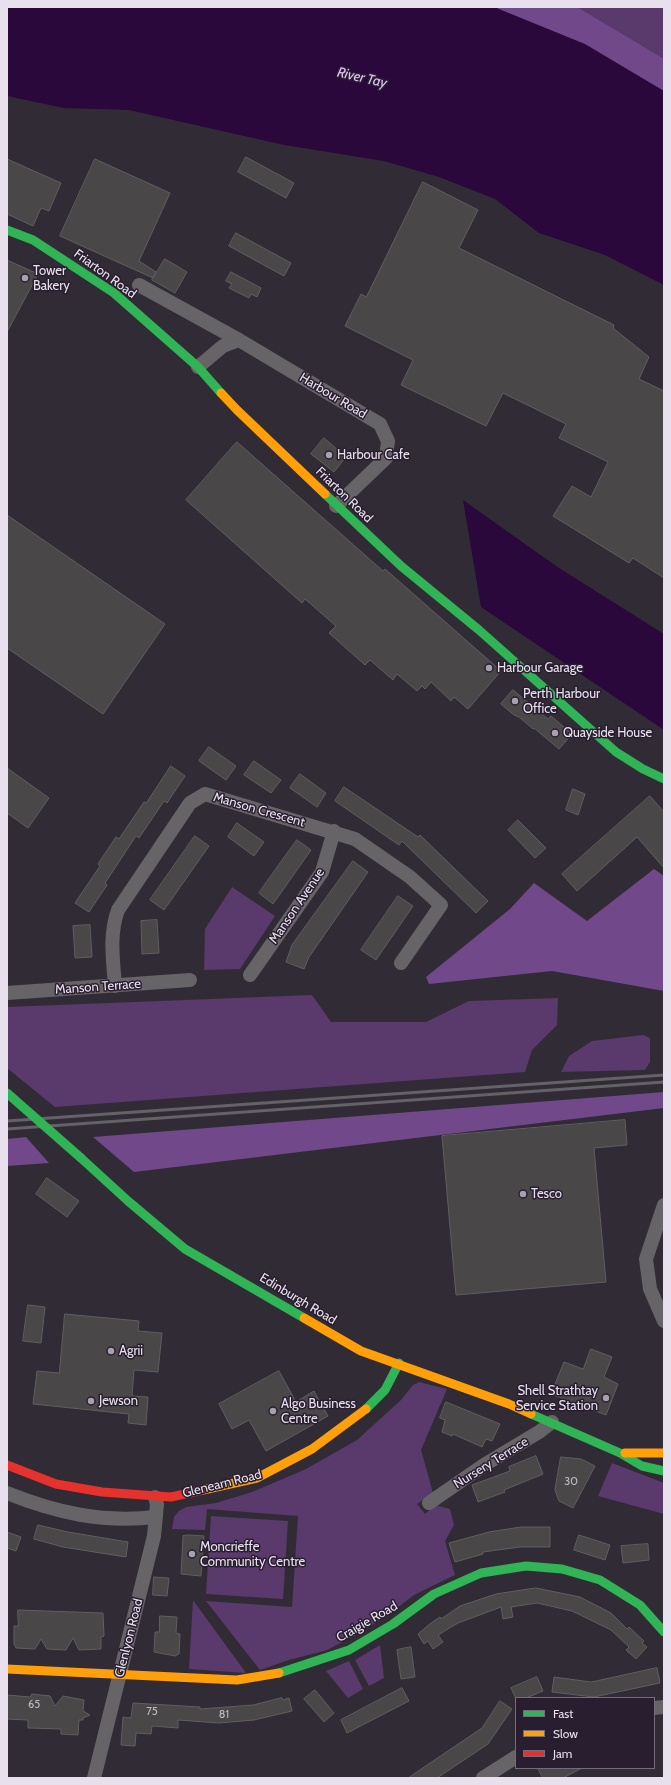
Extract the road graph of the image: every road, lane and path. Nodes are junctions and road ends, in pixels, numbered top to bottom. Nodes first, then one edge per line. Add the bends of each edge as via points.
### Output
1 (7, 230) edge
2 (138, 285) dead end
3 (239, 340) junction
4 (198, 367) junction
5 (336, 506) junction
6 (664, 779) edge
7 (334, 831) junction
8 (401, 963) dead end
9 (250, 976) dead end
10 (190, 980) dead end
11 (115, 986) junction
12 (7, 993) edge
13 (7, 1093) edge
14 (663, 1214) edge
15 (664, 1321) edge
16 (399, 1364) junction
17 (552, 1422) junction
18 (620, 1453) junction
19 (664, 1453) edge
20 (7, 1465) edge
21 (664, 1471) edge
22 (7, 1493) edge
23 (154, 1497) junction
24 (429, 1503) dead end
25 (156, 1517) junction
26 (664, 1632) edge
27 (7, 1669) edge
28 (120, 1676) junction
29 (515, 1758) edge
30 (94, 1778) edge
31 (483, 1778) edge

1 - 4 street, Friarton Road via 33,240 114,293
2 - 3 street, Harbour Road
3 - 4 street via 223,346
3 - 5 street, Harbour Road via 380,424 388,441 386,458
4 - 5 street, Friarton Road via 237,410
5 - 6 street, Friarton Road via 401,566 479,630 616,752
7 - 8 street, Manson Crescent via 355,839 410,878 441,905
7 - 9 street, Manson Avenue via 322,872
7 - 11 street, Manson Crescent via 205,794 190,804 118,910 113,923 111,945
10 - 11 street, Manson Terrace
11 - 12 street, Manson Terrace
13 - 16 street, Edinburgh Road, bridge via 185,1249 361,1351
14 - 15 street via 646,1259 650,1289
16 - 17 street, Edinburgh Road
16 - 23 street, Glenearn Road via 384,1390 359,1416 312,1449 257,1478 171,1497
17 - 18 street, Edinburgh Road
17 - 24 street, Nursery Terrace
18 - 19 street, Edinburgh Road
18 - 21 street, Edinburgh Road via 642,1466
20 - 23 street, Glenearn Road via 56,1484
22 - 25 street via 40,1506 98,1518
23 - 25 street, Glenlyon Road via 157,1504
25 - 28 street, Glenlyon Road via 154,1536
26 - 28 street, Craigie Road via 640,1606 600,1580 562,1569 526,1566 481,1573 434,1594 394,1624 349,1650 288,1671 237,1680
27 - 28 street, Craigie Road
28 - 30 street, Glenlyon Road
29 - 31 street

